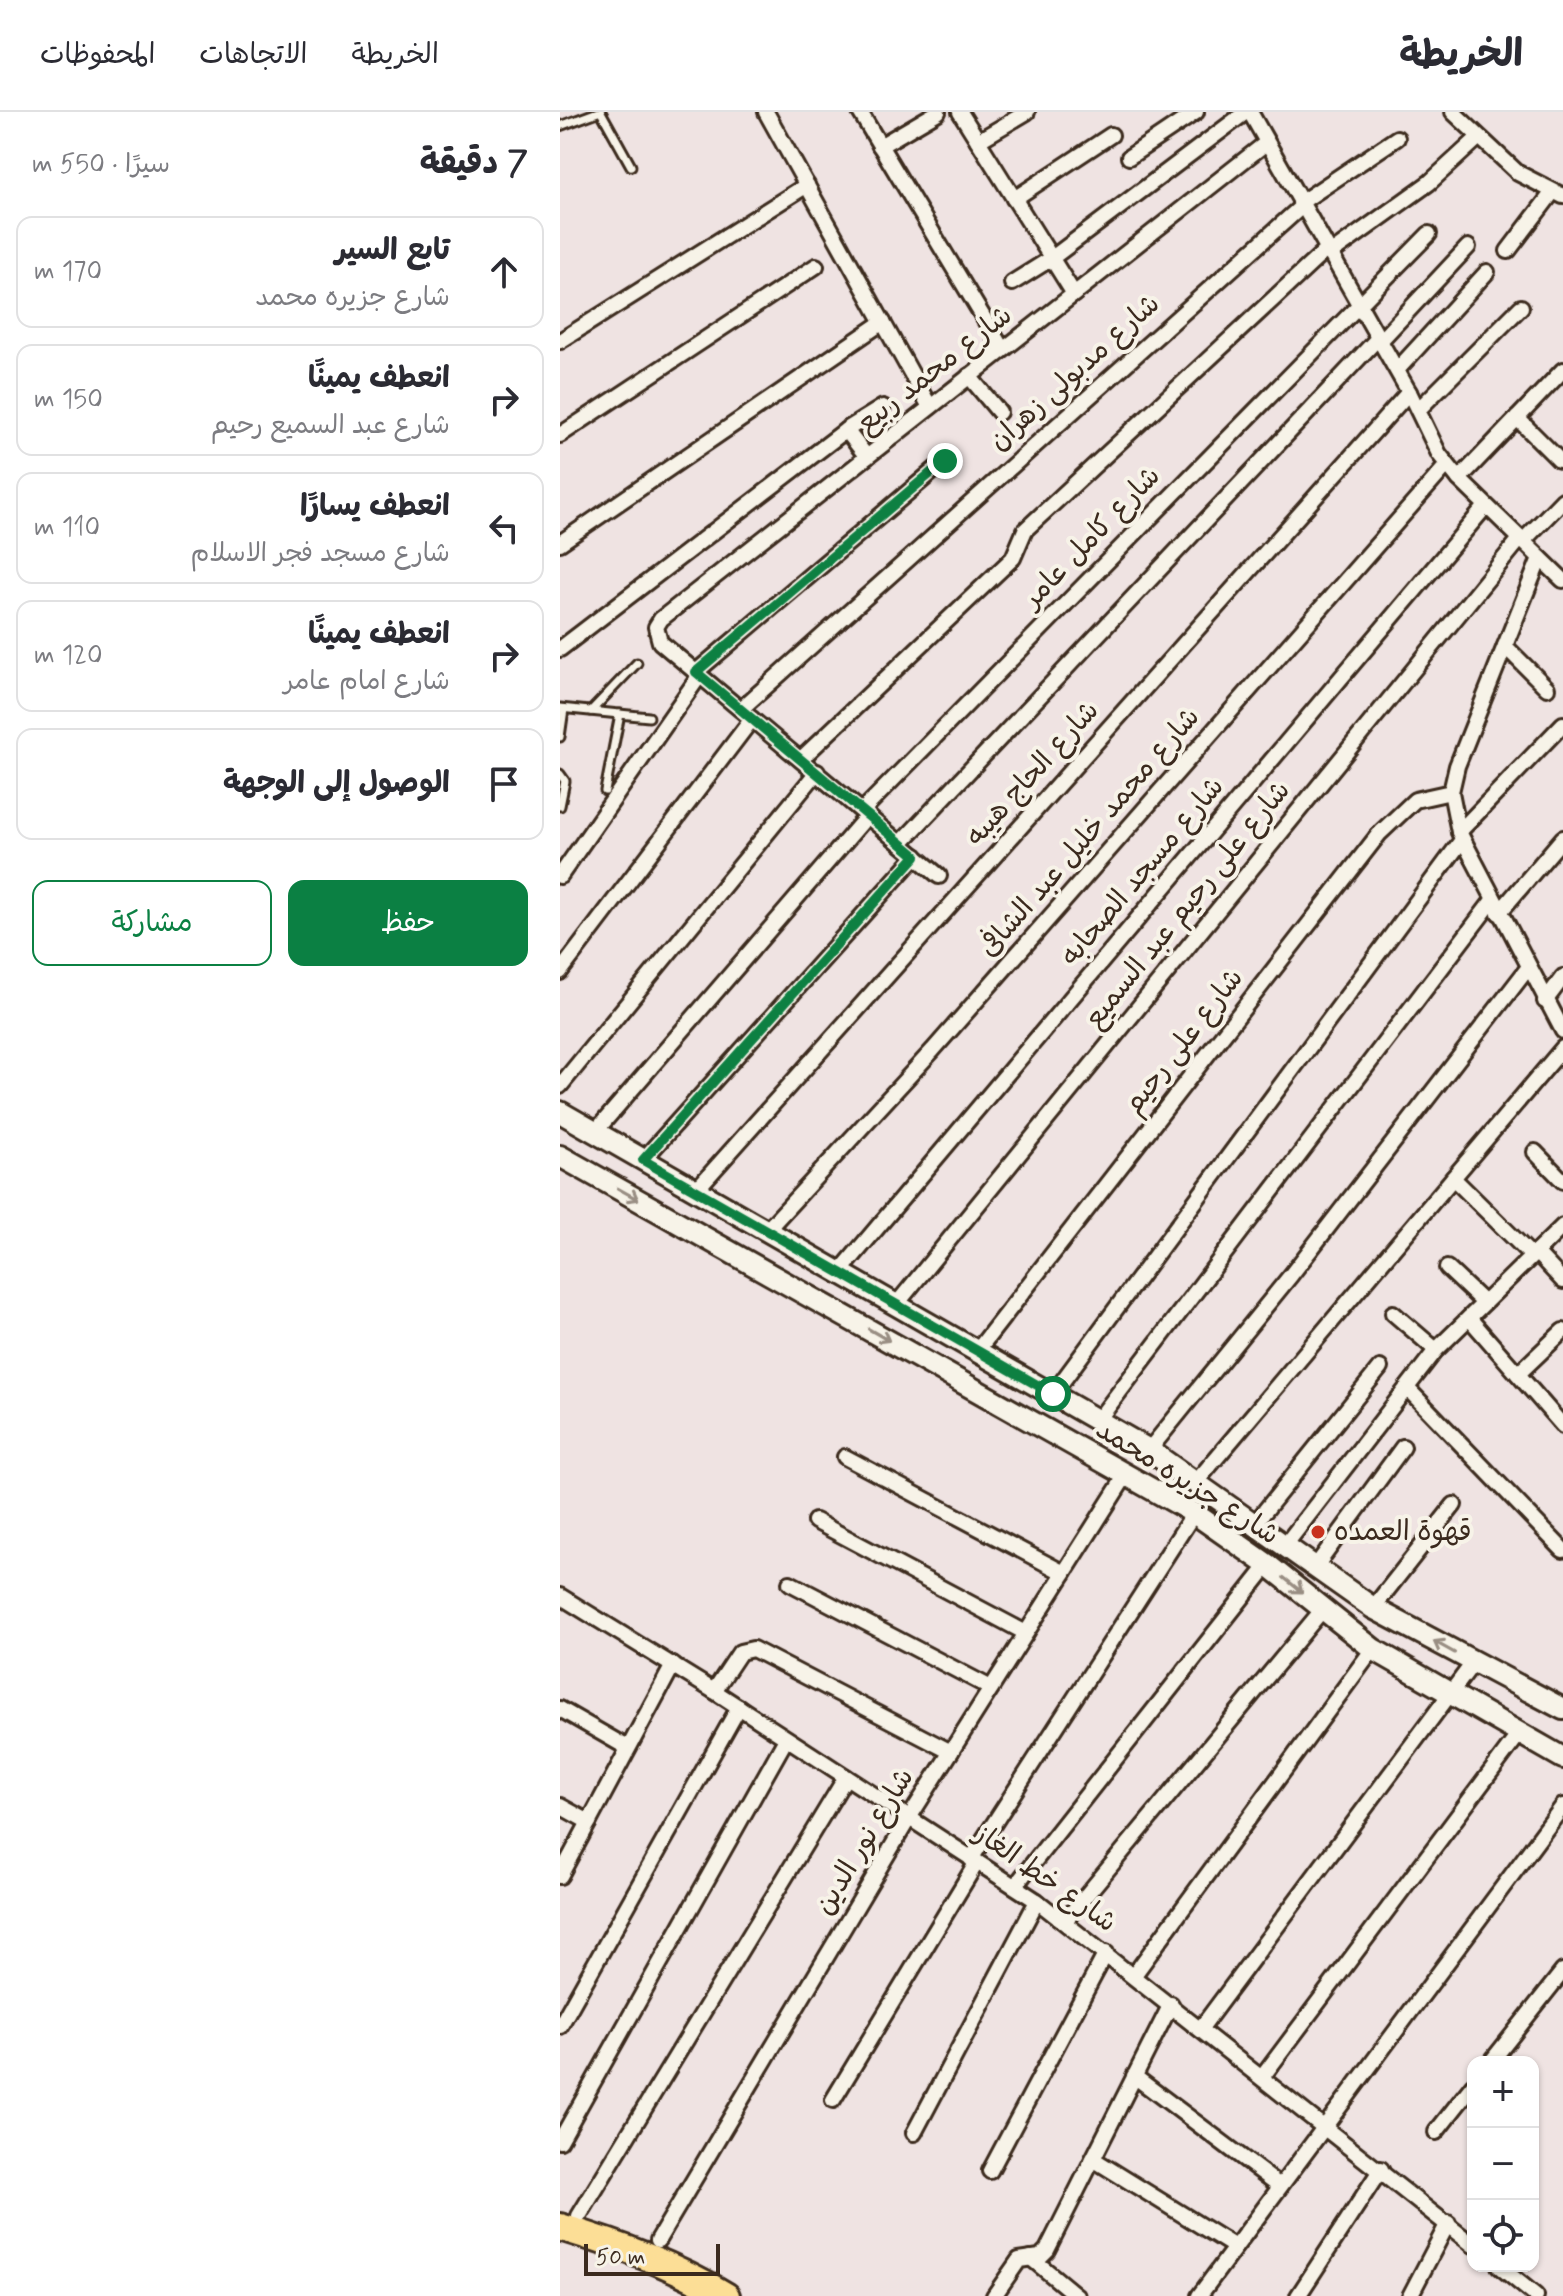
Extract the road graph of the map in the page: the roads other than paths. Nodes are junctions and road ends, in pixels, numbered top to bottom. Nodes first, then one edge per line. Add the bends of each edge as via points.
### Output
1 (600, 112) edge
2 (766, 112) edge
3 (860, 112) edge
4 (938, 112) edge
5 (960, 112) edge
6 (1027, 112) edge
7 (1196, 112) edge
8 (1248, 112) edge
9 (1453, 112) edge
10 (560, 126) edge
11 (1111, 135) dead end
12 (1397, 138) dead end
13 (1478, 138) junction
14 (978, 141) junction
15 (1266, 143) junction
16 (880, 146) junction
17 (1129, 157) dead end
18 (631, 166) dead end
19 (807, 185) junction
20 (1558, 195) edge
21 (1014, 199) junction
22 (1301, 204) junction
23 (1429, 234) dead end
24 (1468, 247) dead end
25 (1329, 251) junction
26 (1508, 251) dead end
27 (1052, 258) junction
28 (816, 266) dead end
29 (1487, 272) dead end
30 (1012, 283) dead end
31 (1074, 294) junction
32 (1358, 303) junction
33 (1521, 307) dead end
34 (883, 322) junction
35 (1379, 339) junction
36 (560, 341) edge
37 (1003, 350) junction
38 (1397, 370) junction
39 (1563, 370) edge
40 (969, 376) junction
41 (1409, 392) junction
42 (883, 407) dead end
43 (930, 407) junction
44 (1418, 410) junction
45 (999, 412) dead end
46 (1517, 418) junction
47 (846, 430) junction
48 (560, 435) edge
49 (867, 457) junction
50 (1559, 460) dead end
51 (945, 461) dead end
52 (1447, 465) junction
53 (1459, 479) junction
54 (1563, 500) edge
55 (1486, 506) junction
56 (1522, 540) junction
57 (560, 543) edge
58 (1540, 558) junction
59 (1563, 580) edge
60 (1505, 646) junction
61 (560, 649) edge
62 (637, 663) dead end
63 (698, 674) junction
64 (1547, 688) dead end
65 (562, 708) edge
66 (591, 711) junction
67 (620, 714) junction
68 (747, 714) junction
69 (649, 717) dead end
70 (1563, 724) edge
71 (560, 737) edge
72 (801, 759) junction
73 (817, 772) junction
74 (560, 774) edge
75 (562, 787) edge
76 (605, 791) dead end
77 (1451, 792) junction
78 (560, 806) edge
79 (866, 812) junction
80 (1460, 836) junction
81 (1563, 838) edge
82 (901, 843) junction
83 (916, 856) junction
84 (560, 876) edge
85 (939, 876) dead end
86 (1496, 906) junction
87 (1528, 968) junction
88 (560, 972) edge
89 (1563, 977) edge
90 (1545, 1001) junction
91 (1563, 1031) edge
92 (1563, 1048) edge
93 (560, 1086) edge
94 (560, 1112) edge
95 (595, 1132) junction
96 (1535, 1152) dead end
97 (560, 1156) edge
98 (643, 1160) junction
99 (1453, 1178) junction
100 (1563, 1181) edge
101 (696, 1190) junction
102 (1563, 1226) edge
103 (766, 1231) junction
104 (1534, 1254) junction
105 (1447, 1268) dead end
106 (839, 1273) junction
107 (1563, 1281) edge
108 (860, 1285) junction
109 (1484, 1303) junction
110 (896, 1305) junction
111 (1393, 1313) dead end
112 (844, 1316) junction
113 (1469, 1318) junction
114 (1563, 1331) edge
115 (1436, 1350) junction
116 (977, 1351) junction
117 (1380, 1368) dead end
118 (1518, 1374) junction
119 (1407, 1388) junction
120 (1053, 1394) junction
121 (1098, 1420) junction
122 (1563, 1426) edge
123 (1403, 1447) dead end
124 (1149, 1450) junction
125 (845, 1457) dead end
126 (1126, 1475) junction
127 (1196, 1482) junction
128 (1454, 1505) dead end
129 (1194, 1513) junction
130 (815, 1521) dead end
131 (1256, 1522) junction
132 (1286, 1544) junction
133 (1563, 1550) edge
134 (1268, 1565) junction
135 (1316, 1566) junction
136 (1064, 1573) junction
137 (790, 1583) dead end
138 (560, 1596) edge
139 (1373, 1608) junction
140 (1323, 1609) junction
141 (1026, 1633) junction
142 (1373, 1649) junction
143 (1473, 1663) junction
144 (673, 1665) junction
145 (991, 1688) junction
146 (714, 1691) junction
147 (1449, 1694) junction
148 (739, 1707) junction
149 (560, 1709) edge
150 (1563, 1709) edge
151 (1519, 1734) junction
152 (786, 1739) junction
153 (628, 1748) junction
154 (951, 1752) junction
155 (1563, 1758) edge
156 (846, 1777) junction
157 (560, 1806) edge
158 (1563, 1806) edge
159 (909, 1818) junction
160 (589, 1822) junction
161 (974, 1861) junction
162 (560, 1876) edge
163 (1015, 1886) junction
164 (1037, 1901) junction
165 (1065, 1921) junction
166 (1106, 1953) junction
167 (1563, 1971) edge
168 (1134, 1975) junction
169 (1171, 2004) junction
170 (560, 2026) edge
171 (1201, 2028) junction
172 (1496, 2056) edge
173 (1134, 2076) junction
174 (1263, 2076) junction
175 (1467, 2093) edge
176 (833, 2100) dead end
177 (1325, 2124) junction
178 (1436, 2132) dead end
179 (914, 2133) dead end
180 (560, 2141) edge
181 (1093, 2159) junction
182 (1381, 2169) junction
183 (990, 2171) dead end
184 (1280, 2186) junction
185 (570, 2221) edge
186 (1448, 2223) junction
187 (658, 2240) dead end
188 (1467, 2240) edge
189 (1235, 2247) junction
190 (1031, 2258) junction
191 (1506, 2272) edge
192 (726, 2296) edge
193 (994, 2296) edge
194 (1077, 2296) edge
195 (1199, 2296) edge
196 (1298, 2296) edge
197 (1410, 2296) edge
198 (1536, 2296) edge

1 - 10 lane
1 - 18 lane
2 - 19 street
3 - 16 street
4 - 16 street
5 - 14 street
6 - 14 street
7 - 17 street
8 - 15 street
8 - 27 street
9 - 13 street
11 - 21 street
12 - 22 street, شارع مدبولى زهران
13 - 20 street via 1518,173
13 - 25 street via 1429,183
14 - 21 street
15 - 22 street
15 - 31 street, شارع محمد ربيع
16 - 37 street
19 - 34 street
19 - 36 street
20 - 26 street
21 - 27 street
22 - 25 street
22 - 68 street, شارع مدبولى زهران
23 - 32 street, شارع كامل عامر
24 - 35 street
25 - 32 street
25 - 72 street via 1025,530 1013,558
27 - 30 street
27 - 31 street
28 - 48 street
29 - 38 street
31 - 37 street, شارع محمد ربيع
32 - 35 street
32 - 79 street, شارع كامل عامر
33 - 44 street
34 - 43 street
34 - 57 street
35 - 38 street
35 - 82 street
37 - 40 street, شارع محمد ربيع
38 - 41 street
39 - 46 street
40 - 43 street, شارع محمد ربيع
40 - 45 street
41 - 44 street
41 - 101 street, شارع الحاج هيبه
42 - 47 street, شارع محمد ربيع
43 - 49 street, شارع محمد ربيع
44 - 52 street
46 - 50 street
46 - 53 street
47 - 49 street
47 - 61 street, شارع محمد ربيع
49 - 63 street, شارع محمد ربيع via 661,619 656,632 664,645
51 - 63 street
52 - 53 street
52 - 103 street, شارع محمد خليل عبد الشافى via 944,1038
53 - 55 street
54 - 56 street, شارع على رحيم عبد السميع
55 - 56 street
55 - 106 street, شارع مسجد الصحابه
56 - 58 street
56 - 110 street, شارع على رحيم عبد السميع
58 - 59 street
58 - 60 street
60 - 64 street
60 - 77 street
62 - 66 lane
63 - 68 street
63 - 84 street
65 - 66 lane
65 - 71 lane
66 - 67 lane
67 - 69 lane
67 - 76 lane
68 - 72 street
68 - 88 street, شارع مدبولى زهران
70 - 80 street
72 - 73 street
73 - 79 street
73 - 93 street
74 - 75 lane
75 - 78 lane
77 - 80 street
77 - 116 street, شارع على رحيم via 1415,800 1379,834
79 - 82 street
79 - 95 street, شارع كامل عامر
80 - 86 street
80 - 120 street
81 - 86 street
82 - 83 street
83 - 85 street
83 - 98 street
86 - 87 street
86 - 121 street
87 - 90 street
87 - 124 street
89 - 90 street
90 - 91 street
92 - 99 street
94 - 95 main road, شارع جزيره محمد
95 - 98 main road, شارع جزيره محمد
96 - 100 street
97 -> 112 main road, شارع جزيره محمد
98 - 101 main road, شارع جزيره محمد
99 - 104 street
99 - 127 street
101 - 103 main road, شارع جزيره محمد
102 - 104 street
103 - 106 main road, شارع جزيره محمد
104 - 107 street
104 - 109 street
105 - 109 street
106 - 108 main road, شارع جزيره محمد
108 - 110 main road, شارع جزيره محمد
108 - 112 main road
109 - 113 street
110 - 116 main road, شارع جزيره محمد
111 - 115 street
112 -> 126 main road, شارع جزيره محمد
113 - 115 street
113 - 118 street
114 - 118 street
115 - 119 street
116 - 120 main road, شارع جزيره محمد
117 - 131 street
118 - 122 street
119 - 132 street
119 - 133 street
120 - 121 main road, شارع جزيره محمد
121 - 124 main road, شارع جزيره محمد
123 - 135 street
124 - 127 main road, شارع جزيره محمد
125 - 136 street
126 - 129 main road, شارع جزيره محمد
126 - 136 street, شارع نور الدين
127 - 131 main road, شارع جزيره محمد
128 - 139 street
129 - 134 main road, شارع جزيره محمد
129 - 161 street
130 - 141 street
131 - 132 main road, شارع جزيره محمد
132 - 135 main road, شارع جزيره محمد
134 -> 140 main road, شارع جزيره محمد
134 - 163 street
135 - 139 main road, شارع جزيره محمد
136 - 141 street, شارع نور الدين
137 - 145 street
138 - 144 street, شارع خط الغاز
143 -> 139 main road, شارع جزيره محمد
140 - 142 main road, شارع جزيره محمد
140 - 165 street
141 - 145 street, شارع نور الدين
142 - 147 main road, شارع جزيره محمد
142 - 168 street
143 - 147 street
143 - 150 main road, شارع جزيره محمد
144 - 146 street, شارع خط الغاز
144 - 153 street
145 - 154 street, شارع نور الدين
146 - 148 street, شارع خط الغاز
146 - 154 street via 740,1652 753,1649
147 - 151 main road, شارع جزيره محمد
147 - 171 street
148 - 152 street, شارع خط الغاز
148 - 170 street
149 - 153 street
151 - 155 main road, شارع جزيره محمد
151 - 174 street
152 - 156 street, شارع خط الغاز
152 - 180 street
153 - 160 street
154 - 159 street, شارع نور الدين
156 - 159 street, شارع خط الغاز
156 - 185 street
157 - 160 street
158 - 177 street
159 - 161 street, شارع خط الغاز
159 - 187 street, شارع نور الدين
160 - 162 street
161 - 163 street, شارع خط الغاز
161 - 176 street
163 - 164 street, شارع خط الغاز
164 - 165 street, شارع خط الغاز
164 - 179 street
165 - 166 street, شارع خط الغاز
166 - 168 street, شارع خط الغاز
166 - 183 street
167 - 172 street
168 - 169 street, شارع خط الغاز
169 - 171 street, شارع خط الغاز
169 - 173 street
171 - 174 street, شارع خط الغاز
173 - 181 street
173 - 184 street
174 - 177 street, شارع خط الغاز
175 - 178 street
177 - 182 street, شارع خط الغاز
177 - 184 street
181 - 189 street
181 - 190 street via 1047,2250
182 - 186 street, شارع خط الغاز
182 - 196 street
184 - 189 street
185 - 192 highway
186 - 188 street, شارع خط الغاز
186 - 197 street
189 - 195 street
190 - 193 street via 1019,2260
190 - 194 street
191 - 198 street

